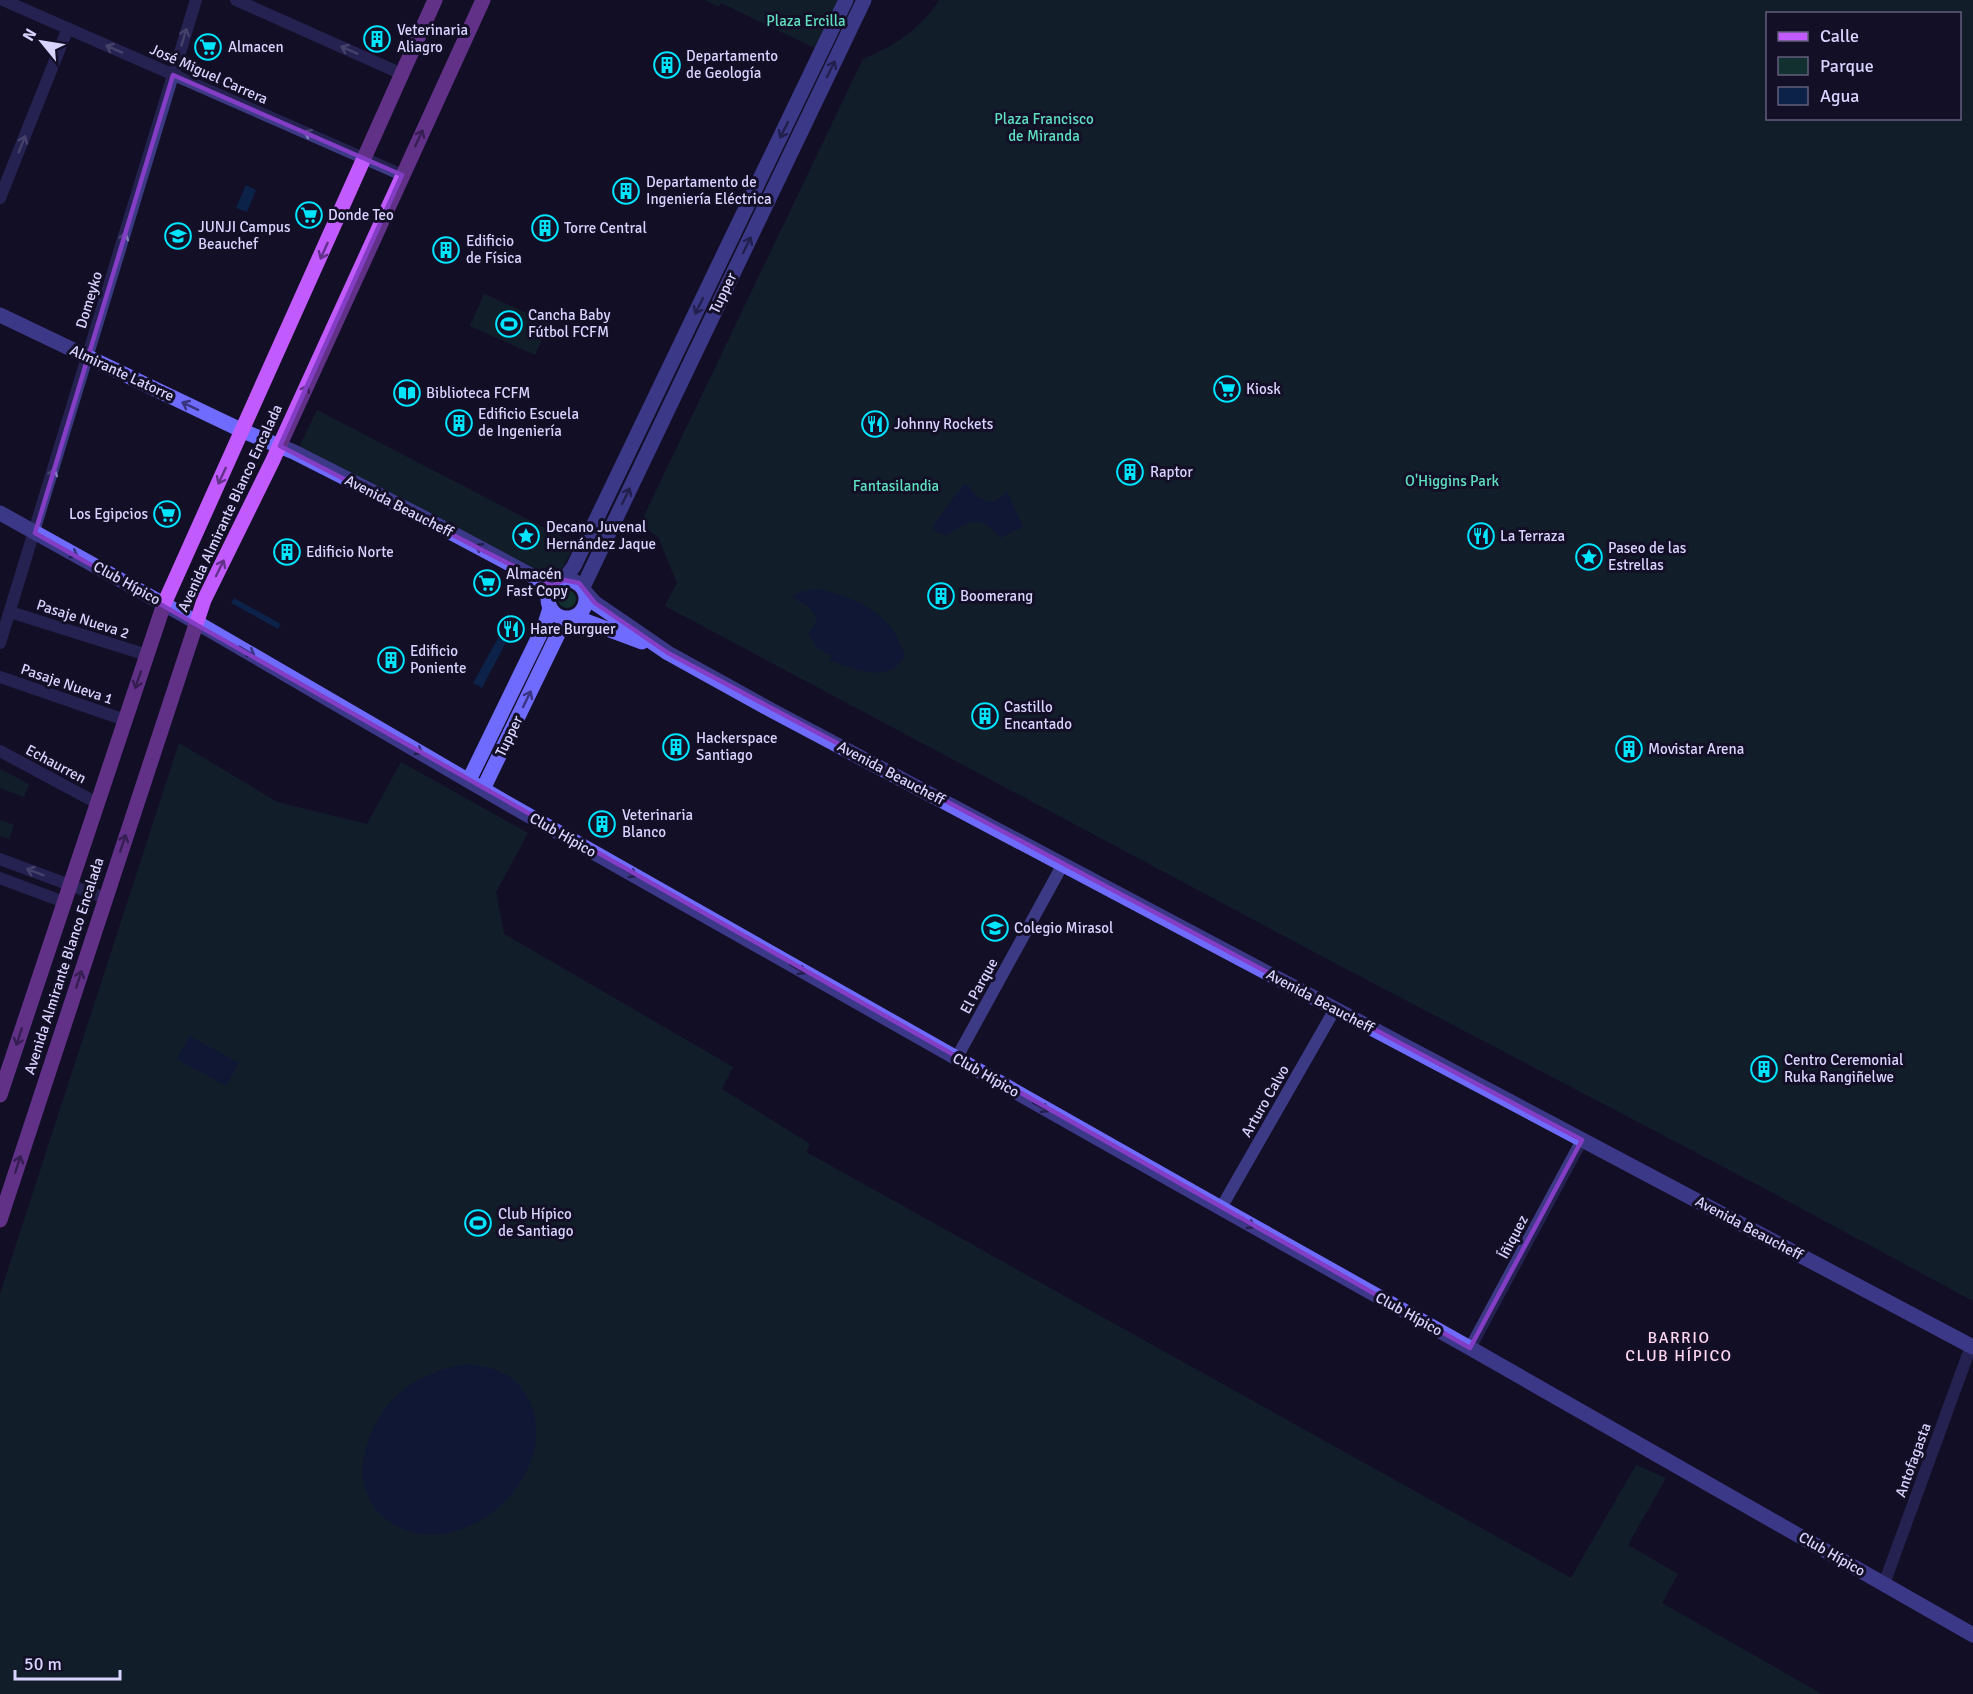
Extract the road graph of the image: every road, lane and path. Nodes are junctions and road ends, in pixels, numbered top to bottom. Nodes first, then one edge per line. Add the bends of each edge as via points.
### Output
1 (3, 0) edge
2 (196, 0) edge
3 (236, 0) edge
4 (435, 0) edge
5 (483, 0) edge
6 (846, 0) edge
7 (864, 0) edge
8 (68, 28) junction
9 (402, 74) junction
10 (173, 75) junction
11 (365, 159) junction
12 (402, 175) junction
13 (0, 198) edge
14 (0, 315) edge
15 (88, 357) junction
16 (243, 430) junction
17 (280, 446) junction
18 (0, 513) edge
19 (35, 532) junction
20 (558, 583) junction
21 (584, 590) junction
22 (164, 604) junction
23 (550, 608) junction
24 (10, 612) junction
25 (571, 618) junction
26 (196, 622) junction
27 (0, 643) edge
28 (668, 653) junction
29 (147, 656) junction
30 (0, 677) edge
31 (125, 720) junction
32 (0, 751) edge
33 (469, 780) junction
34 (483, 789) junction
35 (97, 803) junction
36 (0, 859) edge
37 (1063, 864) junction
38 (0, 878) edge
39 (70, 885) junction
40 (105, 898) junction
41 (64, 902) junction
42 (1335, 1009) junction
43 (956, 1059) junction
44 (0, 1095) edge
45 (1582, 1140) junction
46 (1221, 1208) junction
47 (0, 1220) edge
48 (1972, 1346) edge
49 (1470, 1348) junction
50 (1884, 1584) junction
51 (1973, 1635) edge

1 - 8 street, José Miguel Carrera
10 -> 2 street, Domeyko
9 -> 3 street
4 - 9 main road, Avenida Almirante Blanco Encalada
12 -> 5 main road, Avenida Almirante Blanco Encalada
6 -> 20 main road, Tupper via 574,566
21 -> 7 main road, Tupper
10 -> 8 street, José Miguel Carrera
13 -> 8 street
9 - 11 main road, Avenida Almirante Blanco Encalada
11 -> 10 street, José Miguel Carrera
15 -> 10 street, Domeyko
11 - 12 street, José Miguel Carrera
11 -> 16 main road, Avenida Almirante Blanco Encalada
17 -> 12 main road, Avenida Almirante Blanco Encalada
14 - 15 main road, Almirante Latorre
16 -> 15 main road, Almirante Latorre
19 -> 15 street, Domeyko
16 - 17 main road, Avenida Beaucheff
16 -> 22 main road, Avenida Almirante Blanco Encalada
20 -> 17 main road, Avenida Beaucheff
26 -> 17 main road, Avenida Almirante Blanco Encalada
18 - 19 main road, Club Hípico
19 -> 22 main road, Club Hípico
19 - 24 street, Domeyko
20 - 21 main road via 574,581
20 - 23 main road via 548,597
21 - 25 main road via 585,608
21 - 28 main road, Avenida Beaucheff via 595,603
22 - 26 main road, Club Hípico
22 - 29 main road, Avenida Almirante Blanco Encalada
23 - 25 main road via 558,616
23 - 33 main road, Tupper
24 - 27 street, Domeyko
24 - 29 street, Pasaje Nueva 2
25 - 28 main road, Avenida Beaucheff
34 -> 25 main road, Tupper via 560,632
26 -> 33 main road, Club Hípico
40 -> 26 main road, Avenida Almirante Blanco Encalada
28 - 37 main road, Avenida Beaucheff
29 -> 31 main road, Avenida Almirante Blanco Encalada
30 - 31 street, Pasaje Nueva 1
31 - 35 main road, Avenida Almirante Blanco Encalada
32 - 35 street, Echaurren
33 - 34 main road, Club Hípico
34 -> 43 main road, Club Hípico
35 - 39 main road, Avenida Almirante Blanco Encalada
39 -> 36 street
37 - 42 main road, Avenida Beaucheff
37 - 43 street, El Parque
38 - 41 street
39 - 40 street
39 - 41 main road, Avenida Almirante Blanco Encalada
47 -> 40 main road, Avenida Almirante Blanco Encalada
41 -> 44 main road, Avenida Almirante Blanco Encalada
42 - 45 main road, Avenida Beaucheff
42 - 46 street, Arturo Calvo
43 -> 46 main road, Club Hípico
45 - 48 main road, Avenida Beaucheff
45 - 49 street, Íñiquez
46 -> 49 main road, Club Hípico
48 - 50 street, Antofagasta
49 - 50 main road, Club Hípico
50 - 51 main road, Club Hípico

